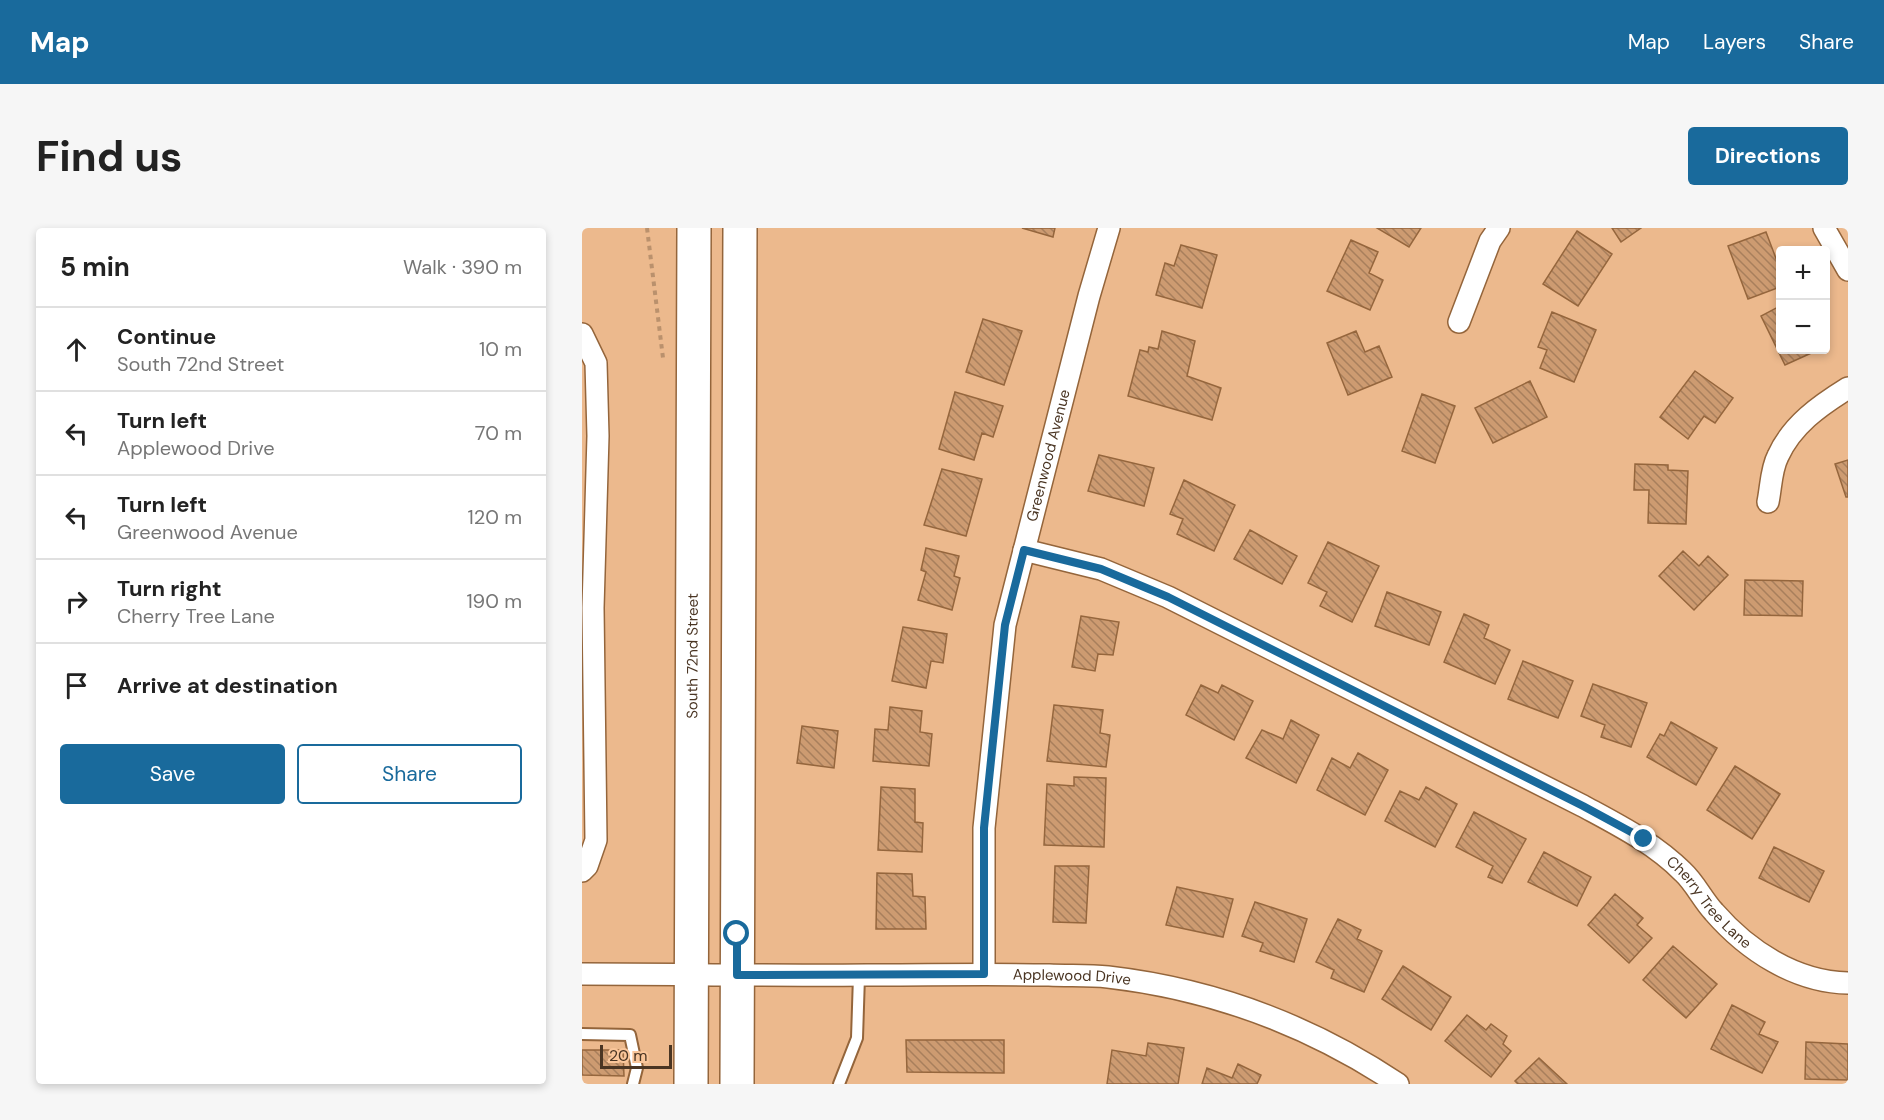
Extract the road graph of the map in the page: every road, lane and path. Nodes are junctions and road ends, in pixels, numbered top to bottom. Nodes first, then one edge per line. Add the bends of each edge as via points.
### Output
1 (694, 228) edge
2 (740, 228) edge
3 (1109, 228) edge
4 (1499, 228) edge
5 (1824, 228) edge
6 (1848, 270) edge
7 (1459, 321) dead end
8 (582, 334) edge
9 (1848, 388) edge
10 (1768, 502) dead end
11 (1024, 550) junction
12 (588, 608) edge
13 (582, 871) edge
14 (582, 974) edge
15 (984, 974) junction
16 (691, 975) junction
17 (737, 975) junction
18 (859, 976) junction
19 (1848, 983) edge
20 (582, 1034) edge
21 (633, 1084) edge
22 (691, 1084) edge
23 (737, 1084) edge
24 (839, 1084) edge
25 (1398, 1084) edge

1 - 16 main road, South 72nd Street
2 - 17 main road
3 - 11 street, Greenwood Avenue
4 - 7 street via 1490,241
5 - 6 street
8 - 12 street via 596,363 597,448
9 - 10 street via 1795,427 1777,458
11 - 15 street, Greenwood Avenue via 1005,625 984,828
11 - 19 street, Cherry Tree Lane via 1101,569 1168,597 1583,806 1644,839 1683,872 1714,912 1744,941 1770,960 1798,974
12 - 13 street via 596,840
14 - 16 street, Applewood Drive
15 - 18 street, Applewood Drive
15 - 25 street, Applewood Drive via 1106,977 1183,989 1252,1010 1314,1035
16 - 17 street, Applewood Drive
16 - 22 main road, South 72nd Street
17 - 18 street, Applewood Drive
17 - 23 main road
18 - 24 lane via 857,1038
20 - 21 lane via 630,1035 637,1068

